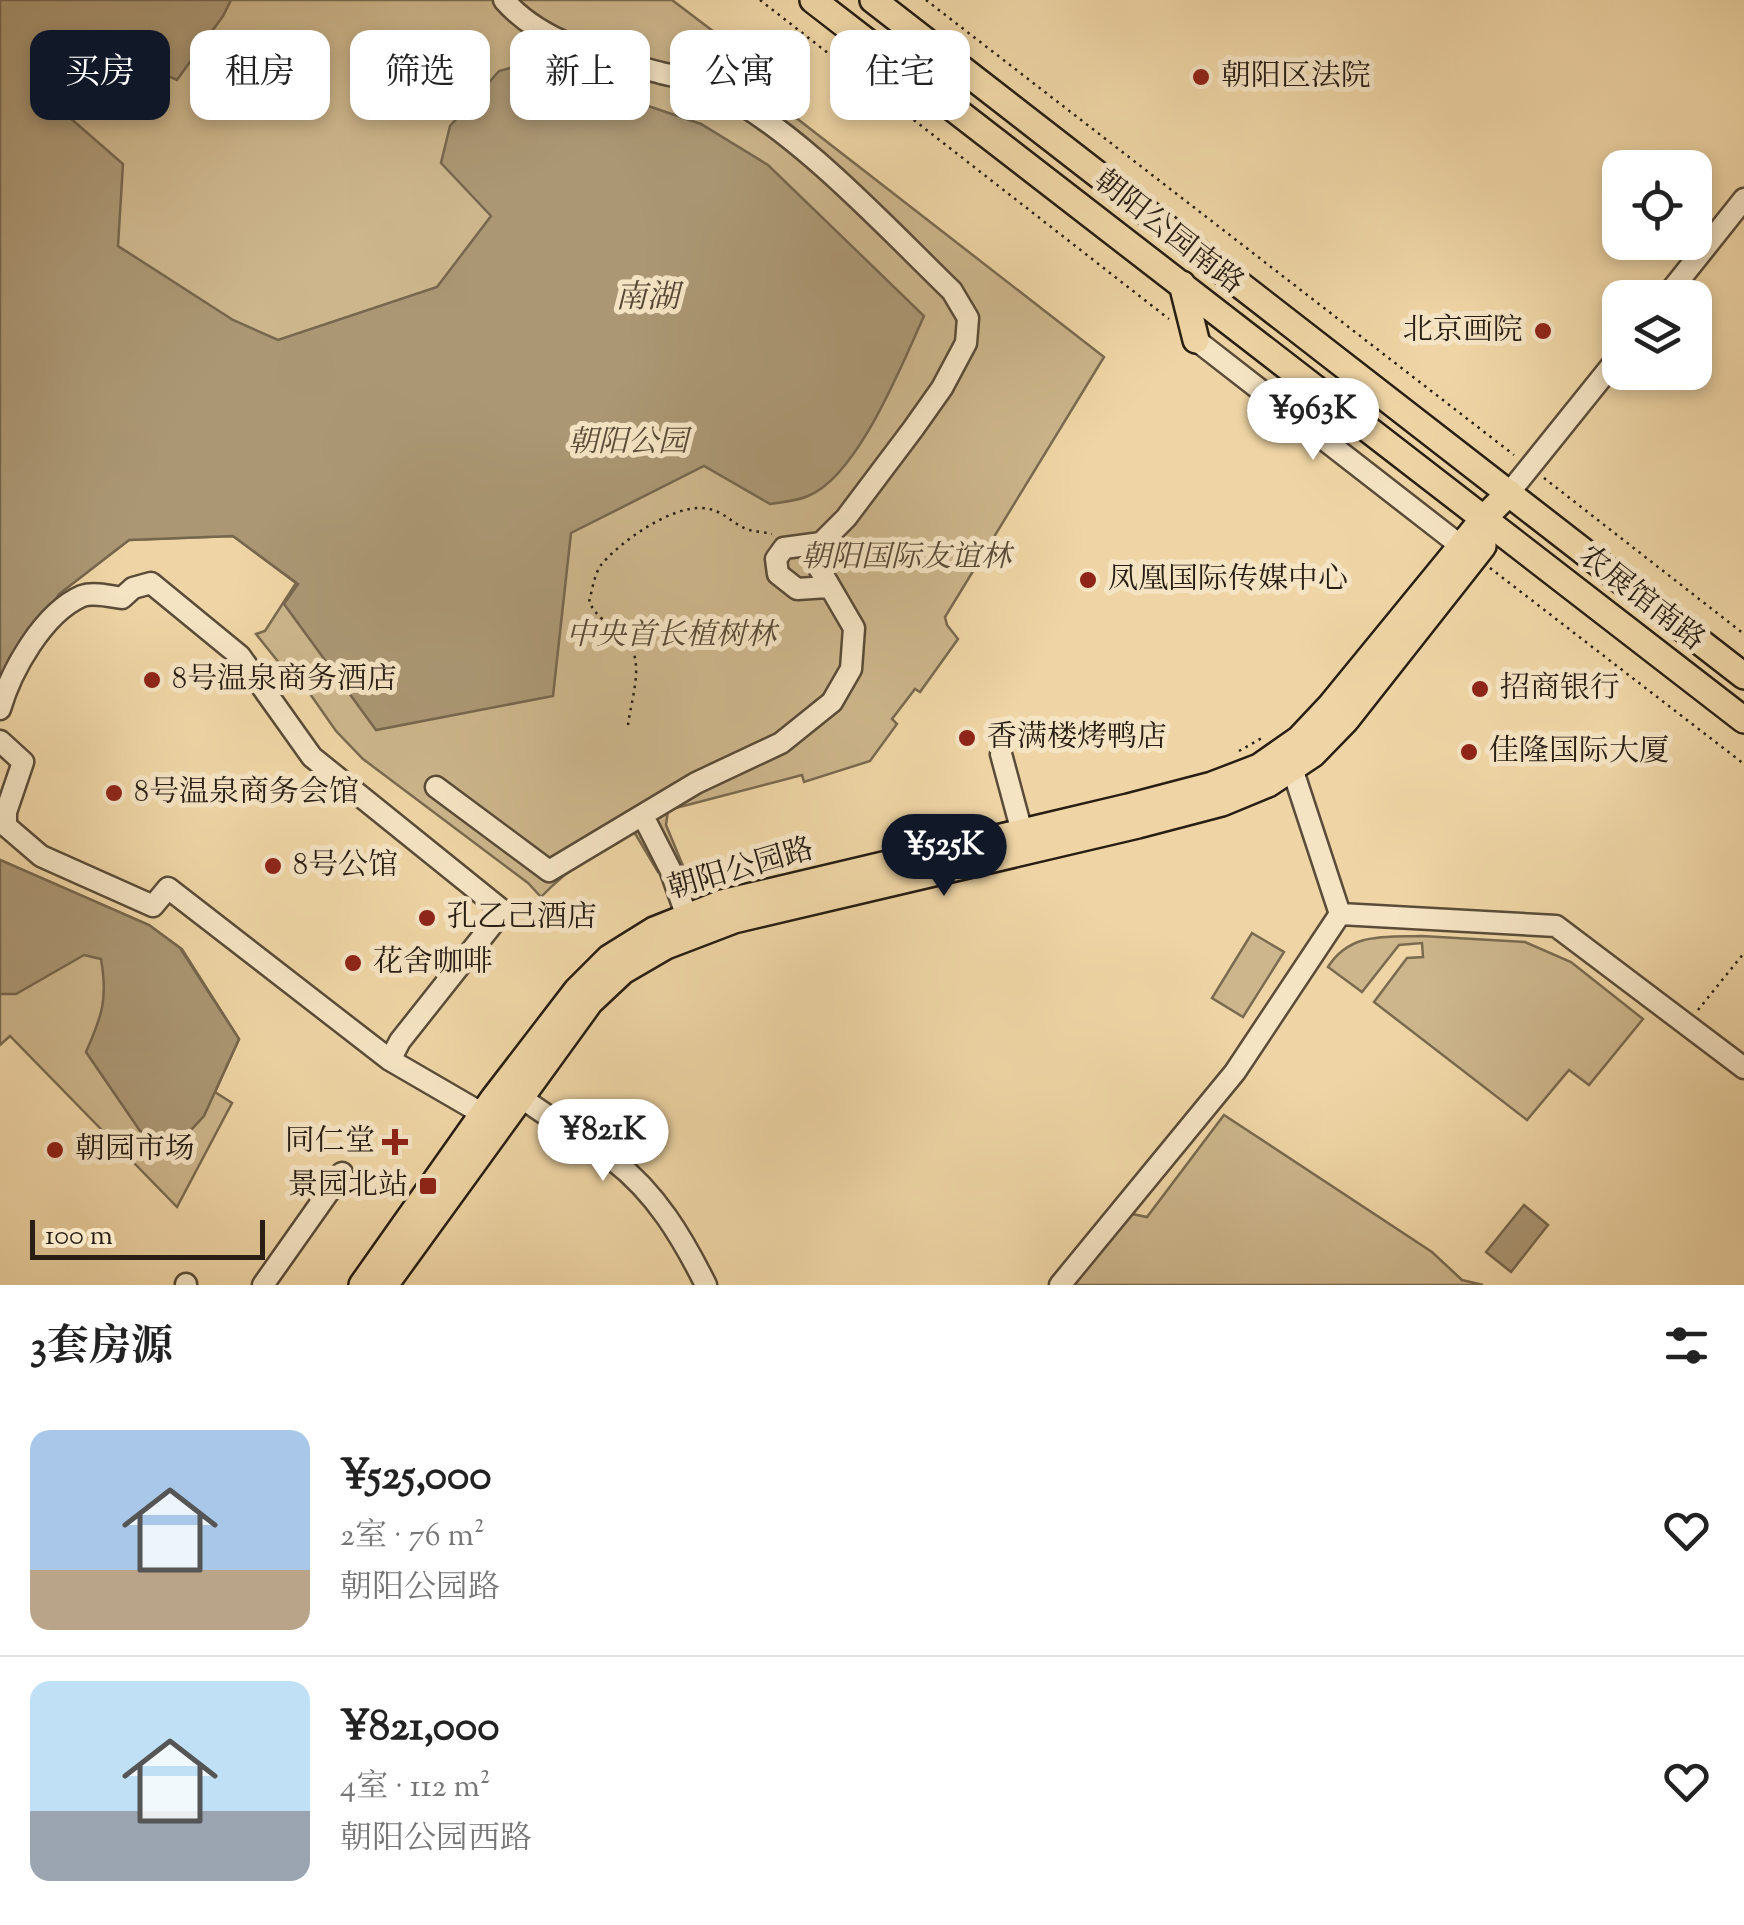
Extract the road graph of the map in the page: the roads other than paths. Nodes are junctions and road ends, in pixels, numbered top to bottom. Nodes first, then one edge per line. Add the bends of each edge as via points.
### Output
1 (504, 0) edge
2 (813, 0) edge
3 (873, 0) edge
4 (1744, 198) edge
5 (1680, 280) edge
6 (1182, 284) junction
7 (1196, 340) joint
8 (1602, 377) edge
9 (1509, 493) junction
10 (1490, 523) junction
11 (821, 543) junction
12 (1468, 551) junction
13 (828, 587) junction
14 (1744, 676) edge
15 (0, 709) edge
16 (1744, 720) edge
17 (0, 741) edge
18 (1002, 754) dead end
19 (1292, 768) junction
20 (436, 787) dead end
21 (643, 816) junction
22 (1022, 832) junction
23 (1340, 914) junction
24 (687, 917) junction
25 (390, 1060) junction
26 (1744, 1068) edge
27 (512, 1090) junction
28 (483, 1114) junction
29 (342, 1172) dead end
30 (263, 1285) edge
31 (362, 1285) edge
32 (386, 1285) edge
33 (706, 1285) edge
34 (1060, 1285) edge

1 - 11 street via 519,18 562,42 710,86 757,114 814,160 960,304 968,318 966,342 942,388
2 - 6 main road, 朝阳公园南路
3 - 9 main road, 朝阳公园南路
4 - 5 street
6 - 7 main road
6 - 10 main road, 朝阳公园南路
7 - 12 street
8 - 9 street
9 - 10 main road, 朝阳公园路
9 - 14 main road, 农展馆南路
10 - 12 main road, 朝阳公园路
10 - 16 main road, 农展馆南路
11 - 13 street via 818,568
11 - 13 street via 784,548 776,558 778,574 796,589
12 - 19 main road, 朝阳公园路 via 1346,720
12 - 22 main road, 朝阳公园路 via 1332,705 1258,767 1212,785
13 - 21 street via 854,628 851,669 832,702 781,743
15 - 25 street via 14,668 56,615 85,594 122,598 151,583 240,656 312,757 504,910
17 - 25 street via 23,762 6,826 41,856 153,906 168,888
18 - 22 street
19 - 23 street
19 - 27 main road, 朝阳公园路 via 1222,802 734,920 666,946 623,971
20 - 21 street via 549,870
21 - 24 street
22 - 24 main road, 朝阳公园路
23 - 26 street via 1556,926
23 - 34 street via 1234,1072
24 - 27 main road, 朝阳公园路 via 610,958 576,990
25 - 28 street
27 - 28 main road, 朝阳公园路
27 - 32 main road, 朝阳公园路
27 - 33 street via 616,1162 652,1196
28 - 31 main road, 朝阳公园路
29 - 30 street

